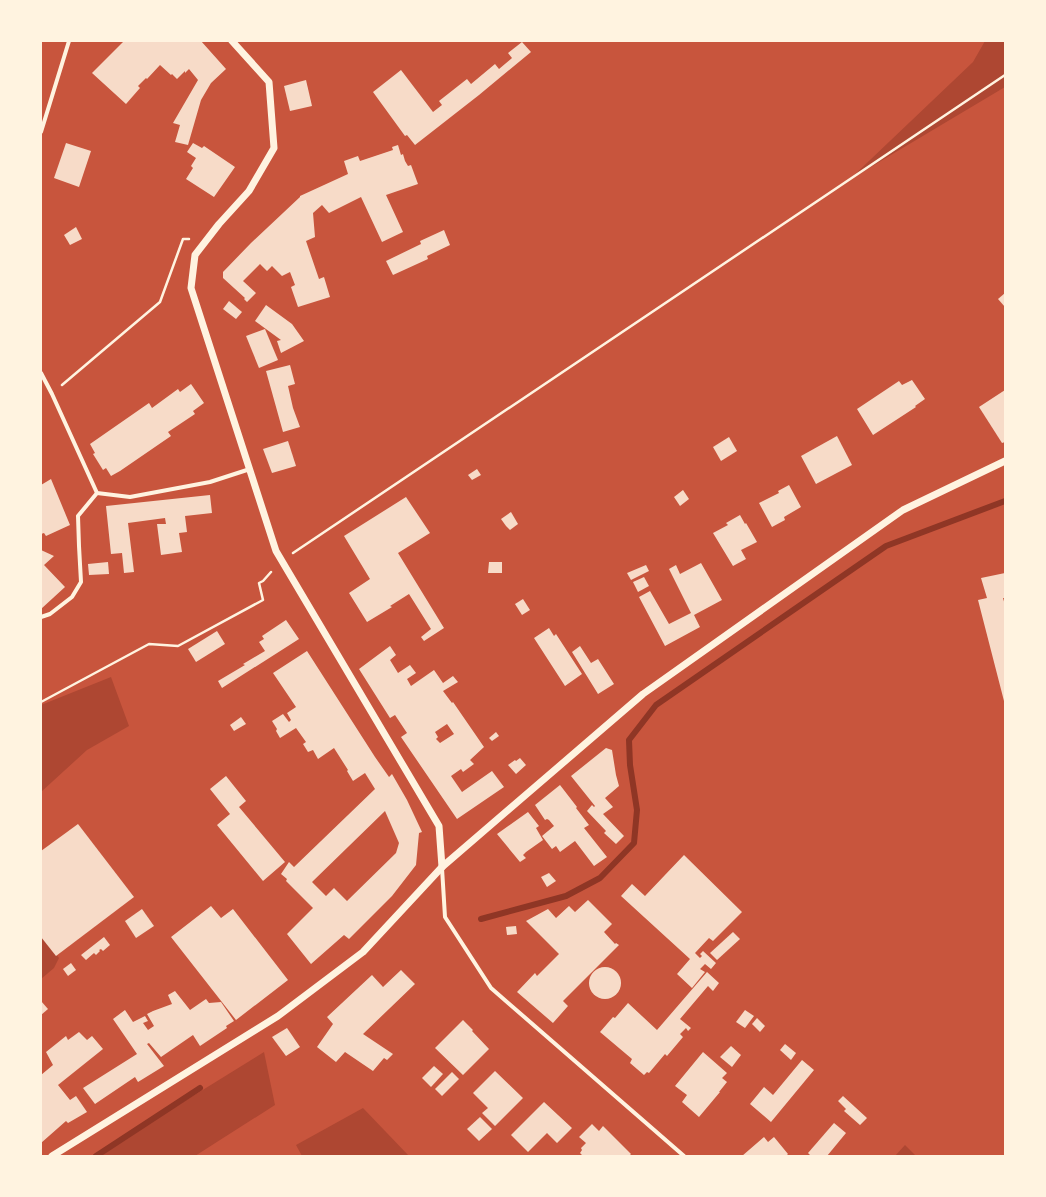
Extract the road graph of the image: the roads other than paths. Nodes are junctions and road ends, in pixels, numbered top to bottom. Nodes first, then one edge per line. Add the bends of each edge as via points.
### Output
1 (69, 41) edge
2 (232, 41) edge
3 (41, 132) edge
4 (41, 373) edge
5 (1005, 461) edge
6 (250, 470) junction
7 (97, 493) junction
8 (41, 617) edge
9 (442, 867) junction
10 (52, 1156) edge
11 (684, 1156) edge

1 - 3 street
2 - 6 street via 269,82 274,148 249,190 195,255 190,288
4 - 7 street
5 - 9 street via 903,510 642,694
6 - 7 street via 210,482 130,497
6 - 9 street via 276,551 439,826
7 - 8 street via 78,516 81,582 72,597 50,614
9 - 10 street via 363,952 284,1012
9 - 11 street via 445,917 491,988

